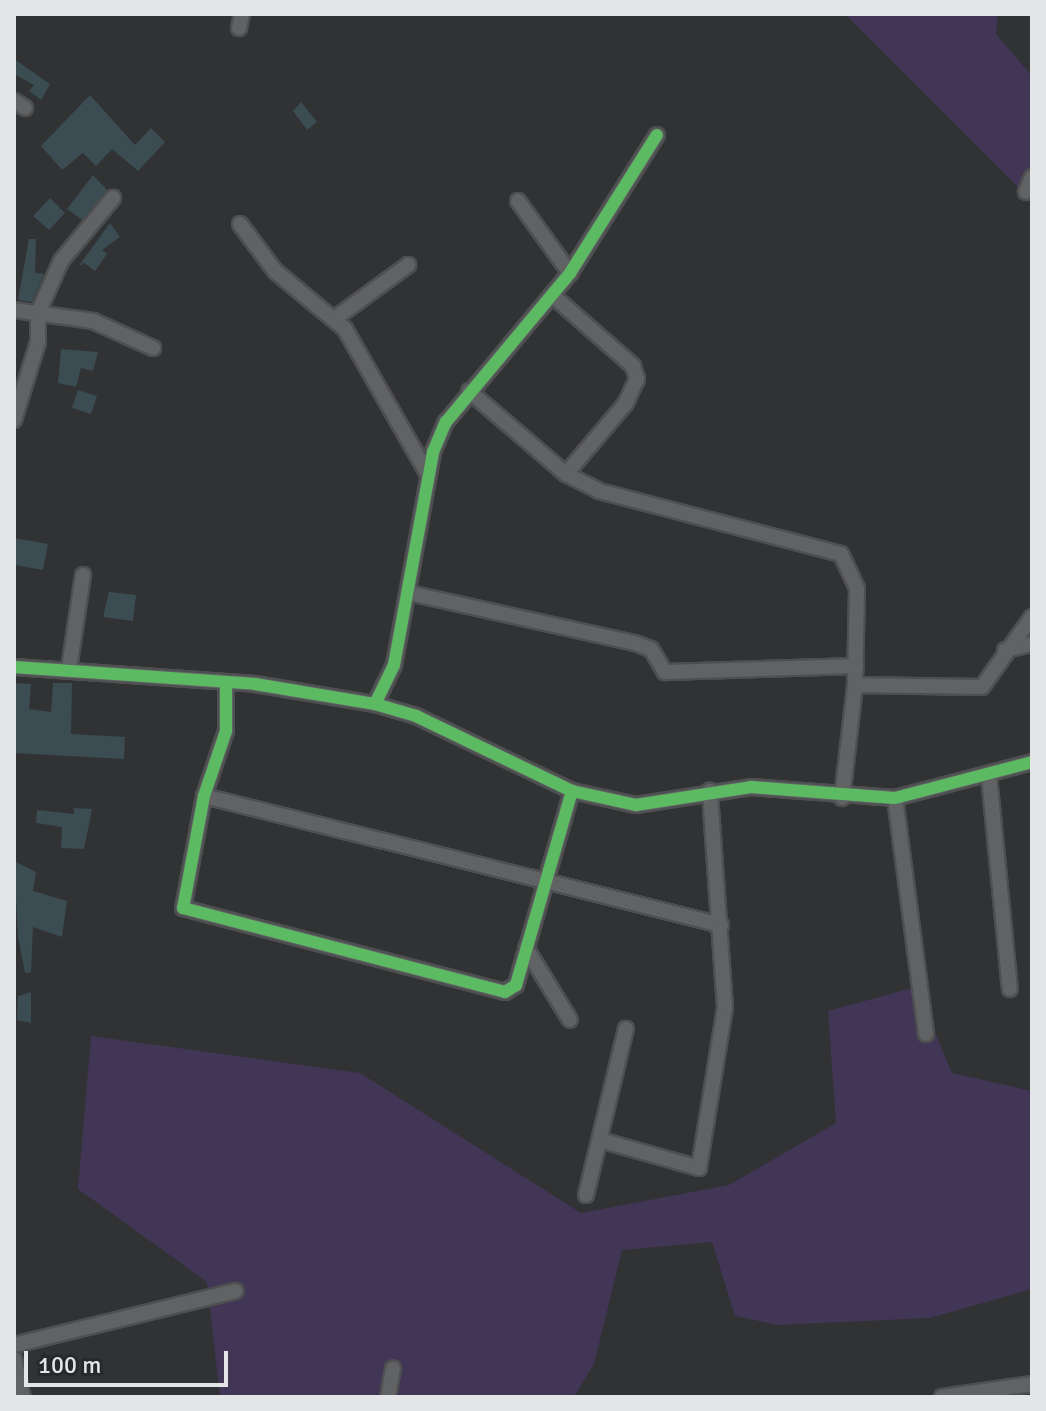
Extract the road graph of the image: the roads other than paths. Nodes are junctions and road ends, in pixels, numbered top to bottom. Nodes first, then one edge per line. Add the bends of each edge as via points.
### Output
1 (657, 135) dead end
2 (1032, 177) edge
3 (1026, 192) dead end
4 (113, 198) dead end
5 (518, 201) dead end
6 (240, 224) dead end
7 (408, 265) dead end
8 (570, 273) junction
9 (552, 295) junction
10 (14, 310) edge
11 (38, 313) junction
12 (334, 319) junction
13 (153, 348) dead end
14 (469, 391) junction
15 (14, 420) edge
16 (566, 474) junction
17 (429, 476) junction
18 (83, 575) dead end
19 (409, 593) junction
20 (1032, 617) edge
21 (1032, 644) edge
22 (1005, 650) junction
23 (856, 666) junction
24 (14, 667) edge
25 (69, 669) junction
26 (226, 684) junction
27 (855, 685) junction
28 (375, 704) junction
29 (1032, 762) edge
30 (989, 776) junction
31 (572, 791) junction
32 (710, 791) junction
33 (204, 796) junction
34 (842, 798) junction
35 (895, 798) junction
36 (544, 879) junction
37 (721, 925) junction
38 (526, 948) junction
39 (1010, 989) dead end
40 (570, 1020) dead end
41 (626, 1029) dead end
42 (926, 1034) dead end
43 (600, 1140) junction
44 (586, 1195) dead end
45 (235, 1291) dead end
46 (14, 1345) edge
47 (14, 1359) edge
48 (393, 1368) dead end
49 (1032, 1384) edge
50 (23, 1397) edge
51 (388, 1397) edge
52 (942, 1397) edge

1 - 8 street
2 - 3 street
4 - 11 street via 61,261
5 - 8 street
6 - 12 street via 275,271 316,310
7 - 12 street
8 - 9 street
9 - 14 street
9 - 16 street via 633,366 637,379 626,403
10 - 11 street
11 - 13 street via 93,321
11 - 15 street via 38,342
12 - 17 street
14 - 16 street
14 - 17 street via 439,437
16 - 23 street via 623,500 841,554 857,589
17 - 19 street
18 - 25 street
19 - 23 street via 635,643 651,649 665,672
19 - 28 street via 394,665
20 - 22 street
21 - 22 street
22 - 27 street via 995,676 982,687
23 - 27 street
24 - 25 street
25 - 26 street
26 - 28 street
26 - 33 street via 226,731
27 - 34 street
28 - 31 street via 416,716
29 - 30 street
30 - 35 street
30 - 39 street
31 - 32 street via 636,805
31 - 36 street
32 - 34 street via 751,787
32 - 37 street
33 - 36 street
33 - 38 street via 183,908 485,991 505,992 516,985
34 - 35 street
35 - 42 street
36 - 37 street
36 - 38 street
37 - 43 street via 725,1008 699,1168
38 - 40 street
41 - 43 street
43 - 44 street
45 - 46 street
47 - 50 street
48 - 51 street
49 - 52 street

